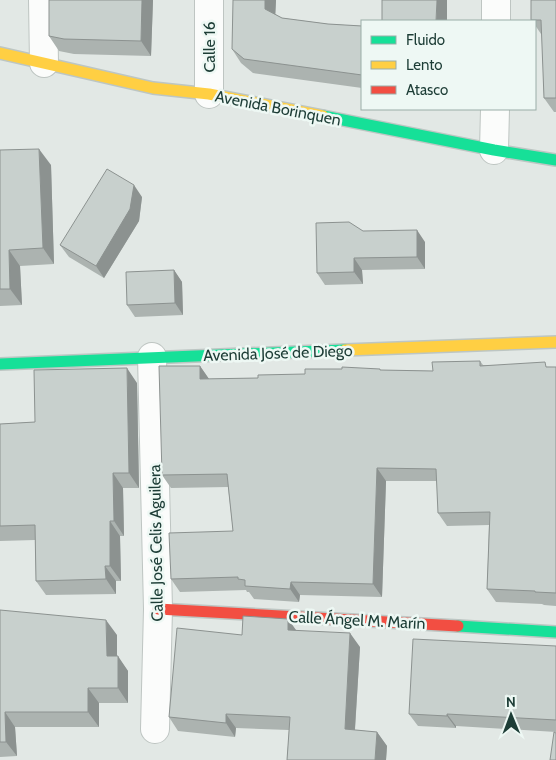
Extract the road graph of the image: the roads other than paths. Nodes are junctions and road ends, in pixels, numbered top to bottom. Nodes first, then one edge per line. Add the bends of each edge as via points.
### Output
1 (44, 0) edge
2 (209, 0) edge
3 (496, 0) edge
4 (496, 20) edge
5 (0, 53) edge
6 (44, 63) junction
7 (210, 94) junction
8 (494, 110) edge
9 (494, 150) junction
10 (556, 160) edge
11 (556, 342) edge
12 (152, 357) junction
13 (0, 364) edge
14 (158, 609) junction
15 (556, 632) edge
16 (155, 729) dead end

1 - 6 street
2 - 7 street, Calle 16
3 - 4 street
5 - 6 street, Avenida Borinquen
6 - 7 street, Avenida Borinquen via 154,88
7 - 9 street, Avenida Borinquen
8 - 9 street
9 - 10 street, Avenida Borinquen
11 - 12 street, Avenida José de Diego
12 - 13 street, Avenida José de Diego
12 - 14 street, Calle José Celis Aguilera
14 - 15 street, Calle Ángel M. Marín
14 - 16 street, Calle José Celis Aguilera

